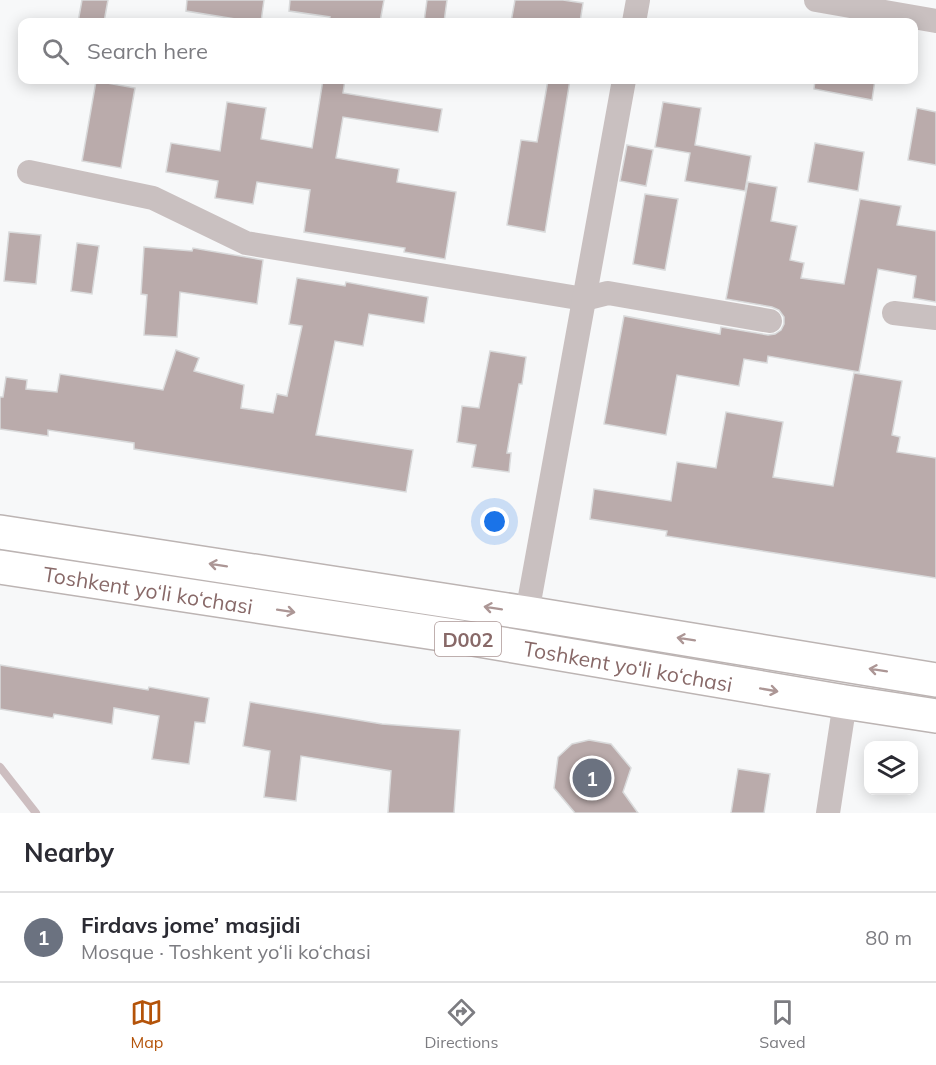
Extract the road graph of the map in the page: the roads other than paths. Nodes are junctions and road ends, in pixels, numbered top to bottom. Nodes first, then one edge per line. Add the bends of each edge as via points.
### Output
1 (638, 0) edge
2 (816, 0) edge
3 (635, 18) edge
4 (936, 21) edge
5 (623, 84) edge
6 (29, 172) dead end
7 (584, 299) junction
8 (894, 313) dead end
9 (936, 318) edge
10 (770, 321) dead end
11 (0, 532) edge
12 (145, 554) junction
13 (0, 567) edge
14 (140, 588) junction
15 (527, 613) junction
16 (936, 680) edge
17 (845, 702) junction
18 (936, 716) edge
19 (828, 813) edge

1 - 3 street
2 - 4 street
5 - 7 street
6 - 7 street via 153,198 246,243
7 - 10 street via 609,293
7 - 15 street
8 - 9 street
11 - 12 highway, Toshkent yo‘li ko‘chasi / D002
12 - 14 highway
15 -> 12 highway, Toshkent yo‘li ko‘chasi / D002
13 - 14 highway, Toshkent yo‘li ko‘chasi / D002
14 -> 17 highway, Toshkent yo‘li ko‘chasi / D002
16 -> 15 highway, Toshkent yo‘li ko‘chasi / D002
17 - 18 highway, Toshkent yo‘li ko‘chasi / D002
17 - 19 street

